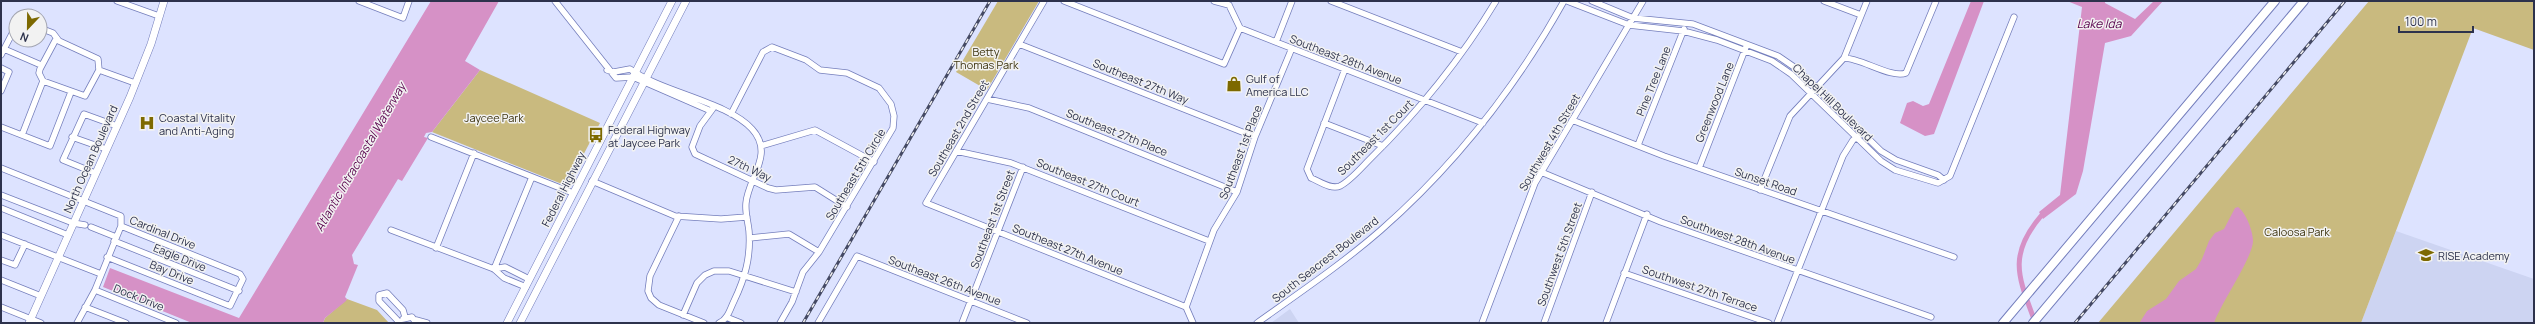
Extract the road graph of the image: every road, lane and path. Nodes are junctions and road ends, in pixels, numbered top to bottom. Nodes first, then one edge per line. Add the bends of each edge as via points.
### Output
1 (117, 1) edge
2 (164, 1) edge
3 (359, 1) edge
4 (409, 1) edge
5 (555, 1) edge
6 (672, 1) edge
7 (686, 1) edge
8 (1044, 1) edge
9 (1064, 1) edge
10 (1214, 1) edge
11 (1292, 1) edge
12 (1331, 1) edge
13 (1566, 1) edge
14 (1592, 1) edge
15 (1643, 1) edge
16 (1824, 1) edge
17 (1867, 1) edge
18 (1936, 1) edge
19 (2274, 1) edge
20 (2304, 1) edge
21 (1494, 2) edge
22 (1230, 3) edge
23 (1861, 14) junction
24 (159, 16) junction
25 (2014, 17) dead end
26 (1633, 18) junction
27 (1686, 23) junction
28 (1629, 25) junction
29 (1240, 28) junction
30 (1683, 30) junction
31 (48, 31) edge
32 (56, 39) junction
33 (8, 42) edge
34 (1276, 42) junction
35 (1019, 44) junction
36 (1748, 44) junction
37 (1292, 48) junction
38 (1745, 51) junction
39 (3, 52) edge
40 (1462, 52) junction
41 (1844, 58) junction
42 (41, 64) junction
43 (1, 68) edge
44 (1345, 69) junction
45 (99, 70) junction
46 (608, 70) junction
47 (634, 75) junction
48 (644, 80) junction
49 (43, 81) junction
50 (135, 83) junction
51 (1816, 88) junction
52 (1, 91) edge
53 (71, 92) junction
54 (1811, 93) junction
55 (987, 99) junction
56 (1425, 100) junction
57 (712, 109) junction
58 (731, 114) junction
59 (1572, 120) junction
60 (1324, 123) junction
61 (1483, 123) junction
62 (117, 126) junction
63 (1, 127) edge
64 (605, 132) junction
65 (22, 135) junction
66 (1862, 135) junction
67 (72, 136) junction
68 (431, 137) dead end
69 (1255, 137) junction
70 (1856, 138) junction
71 (1638, 145) junction
72 (761, 146) junction
73 (1383, 146) junction
74 (106, 149) junction
75 (956, 151) junction
76 (474, 153) junction
77 (874, 162) junction
78 (1023, 167) junction
79 (1, 168) edge
80 (1699, 168) junction
81 (1541, 172) junction
82 (95, 173) junction
83 (582, 176) junction
84 (532, 177) junction
85 (1944, 180) junction
86 (753, 181) junction
87 (592, 182) junction
88 (1760, 190) junction
89 (1238, 192) junction
90 (1592, 192) junction
91 (573, 193) junction
92 (1, 195) edge
93 (86, 201) junction
94 (926, 203) joint
95 (847, 207) junction
96 (1, 208) edge
97 (1821, 211) junction
98 (1646, 214) junction
99 (679, 216) junction
100 (747, 217) junction
101 (73, 223) junction
102 (121, 226) junction
103 (391, 230) dead end
104 (568, 230) junction
105 (998, 232) junction
106 (1, 235) edge
107 (68, 235) junction
108 (750, 238) junction
109 (115, 239) junction
110 (1209, 241) junction
111 (25, 244) junction
112 (436, 248) junction
113 (819, 252) junction
114 (107, 257) junction
115 (1954, 257) dead end
116 (58, 258) junction
117 (1, 260) edge
118 (494, 269) junction
119 (1798, 270) junction
120 (1624, 272) junction
121 (101, 274) junction
122 (745, 277) junction
123 (529, 279) junction
124 (1, 280) edge
125 (526, 287) junction
126 (95, 290) junction
127 (239, 291) junction
128 (796, 292) junction
129 (41, 296) junction
130 (533, 299) junction
131 (970, 301) junction
132 (1186, 306) junction
133 (1, 307) edge
134 (85, 307) junction
135 (683, 315) junction
136 (405, 317) junction
137 (726, 317) junction
138 (1931, 317) dead end
139 (30, 321) edge
140 (416, 321) edge
141 (79, 322) edge
142 (41, 323) edge
143 (126, 323) edge
144 (176, 323) edge
145 (401, 323) edge
146 (427, 323) edge
147 (507, 323) edge
148 (520, 323) edge
149 (704, 323) edge
150 (719, 323) edge
151 (741, 323) edge
152 (780, 323) edge
153 (819, 323) edge
154 (962, 323) edge
155 (1027, 323) edge
156 (1193, 323) edge
157 (1257, 323) edge
158 (1482, 323) edge
159 (1544, 323) edge
160 (1606, 323) edge
161 (1769, 323) edge
162 (1777, 323) edge
163 (2003, 323) edge
164 (2033, 323) edge

1 - 24 street
2 - 24 main road, North Ocean Boulevard
3 - 4 street via 403,18
5 - 46 street
6 - 47 main road, Federal Highway
7 - 48 main road, Federal Highway
8 - 35 street, Southeast 2nd Street
9 - 29 street via 1224,64
10 - 22 street
11 - 34 street
12 - 40 street
13 - 28 street, Chapel Hill Boulevard
13 - 61 street, South Seacrest Boulevard via 1519,75
14 - 26 street, Chapel Hill Boulevard
15 - 26 street, Southwest 4th Street
16 - 23 street
17 - 23 street
18 - 41 street via 1906,73 1896,74 1853,58
19 - 163 highway
20 - 164 highway
21 - 40 street, Southeast 1st Court
22 - 29 street
23 - 41 street
24 - 50 main road, North Ocean Boulevard
25 - 85 street via 1950,176
26 - 27 street, Chapel Hill Boulevard
26 - 28 street, Southwest 4th Street
27 - 30 street, Pine Tree Lane
27 - 36 street, Chapel Hill Boulevard
28 - 30 street, Chapel Hill Boulevard
28 - 59 street, Southwest 4th Street
29 - 34 street, Southeast 28th Avenue
30 - 38 street, Chapel Hill Boulevard
30 - 71 street, Pine Tree Lane
31 - 32 street via 53,33
32 - 42 street
32 - 45 street via 96,56 100,63
33 - 39 street
34 - 37 street, Southeast 28th Avenue
35 - 55 street, Southeast 2nd Street
35 - 69 street, Southeast 27th Way
36 - 38 street, Greenwood Lane
36 - 51 street, Chapel Hill Boulevard via 1788,61
37 - 44 street, Southeast 28th Avenue
37 - 69 street, Southeast 1st Place
38 - 54 street, Chapel Hill Boulevard via 1772,61 1791,74
38 - 80 street, Greenwood Lane
39 - 42 street
40 - 56 street, Southeast 1st Court
41 - 51 street
42 - 49 street via 39,73
43 - 52 street via 9,72
44 - 56 street, Southeast 28th Avenue
44 - 60 street, Southeast 1st Court
45 - 50 street
45 - 53 street via 85,96
46 - 47 street via 616,78
46 - 47 street via 616,72 627,68
47 - 48 street
47 - 64 main road, Federal Highway
48 - 57 street
48 - 87 main road, Federal Highway
49 - 53 street
49 - 65 street
50 - 62 main road, North Ocean Boulevard
51 - 54 street
51 - 66 street, Chapel Hill Boulevard
53 - 65 street via 50,146
54 - 70 street, Chapel Hill Boulevard
54 - 88 street via 1790,116
55 - 75 street, Southeast 2nd Street
55 - 89 street, Southeast 27th Place via 1029,108
56 - 61 street, Southeast 28th Avenue
56 - 73 street, Southeast 1st Court
57 - 58 street
57 - 86 street, 27th Way via 695,136 692,151
58 - 72 street via 753,130
58 - 77 street, Southeast 5th Circle via 763,52 772,47 806,60 820,70 847,74 876,86 885,94 894,112 893,128
59 - 71 street, Sunset Road
59 - 81 street, Southwest 4th Street
60 - 73 street
60 - 73 street, Southeast 1st Court via 1307,172 1311,178 1331,186 1341,185
61 - 157 street, South Seacrest Boulevard via 1427,186 1381,229 1326,274
62 - 67 street via 84,114
62 - 74 main road, North Ocean Boulevard
63 - 65 street
64 - 83 main road, Federal Highway
64 - 87 main road via 604,140 590,168
66 - 70 street
66 - 85 street, Chapel Hill Boulevard via 1892,158 1938,175
67 - 74 street
67 - 82 street via 63,160
68 - 76 street
69 - 89 street, Southeast 1st Place
70 - 85 street, Chapel Hill Boulevard via 1895,170 1938,183
70 - 97 street via 1843,156
71 - 80 street, Sunset Road
72 - 77 street via 815,130
72 - 86 street via 761,162
74 - 82 main road, North Ocean Boulevard
75 - 78 street, Southeast 27th Court
75 - 94 street, Southeast 2nd Street
76 - 84 street
76 - 112 street
77 - 95 street, Southeast 5th Circle
78 - 105 street, Southeast 1st Street
78 - 110 street, Southeast 27th Court
79 - 93 street
80 - 88 street, Sunset Road
81 - 90 street, Southwest 28th Avenue
81 - 158 street, Southwest 4th Street via 1529,195
82 - 93 main road, North Ocean Boulevard
83 - 91 main road, Federal Highway
83 - 104 main road via 584,188 569,218
84 - 91 street
84 - 118 street
86 - 95 street, 27th Way via 776,190 815,187
86 - 100 street via 747,196
87 - 99 street
87 - 104 main road, Federal Highway
88 - 97 street, Sunset Road
89 - 110 street, Southeast 1st Place
90 - 98 street, Southwest 28th Avenue
90 - 159 street, Southwest 5th Street
91 - 123 main road, Federal Highway
92 - 101 street, Eagle Drive
93 - 101 main road, North Ocean Boulevard
93 - 102 street, Cardinal Drive via 122,216
94 - 105 street, Southeast 27th Avenue
95 - 113 street, Southeast 5th Circle
96 - 107 street
97 - 115 street, Sunset Road
97 - 119 street
98 - 119 street, Southwest 28th Avenue
98 - 120 street
99 - 100 street via 721,219
99 - 135 street via 647,287 656,303
100 - 108 street
101 - 107 main road, North Ocean Boulevard
101 - 109 street, Eagle Drive via 88,226
102 - 109 street
102 - 127 street, Cardinal Drive via 240,274 243,279
103 - 112 street
104 - 130 main road, Federal Highway
105 - 131 street, Southeast 1st Street
105 - 132 street, Southeast 27th Avenue
106 - 111 street
107 - 116 main road, North Ocean Boulevard
108 - 113 street via 789,234
108 - 122 street
109 - 114 street
109 - 127 street, Eagle Drive
110 - 132 street, Southeast 1st Place
111 - 116 street
111 - 117 street via 15,265
112 - 118 street
113 - 128 street, Southeast 5th Circle via 803,272
114 - 121 street
114 - 127 street, Bay Drive via 230,306
116 - 121 street
116 - 129 main road, North Ocean Boulevard
118 - 123 street via 505,267
118 - 125 street via 504,278
119 - 138 street, Southwest 28th Avenue
119 - 162 street
120 - 160 street
120 - 161 street, Southwest 27th Terrace
121 - 126 street
122 - 128 street
122 - 135 street via 722,270 704,275 695,286
122 - 137 street
123 - 125 main road, Federal Highway
123 - 130 main road
124 - 129 street
125 - 147 main road, Federal Highway
126 - 134 street
126 - 144 street, Dock Drive
128 - 152 street, Southeast 5th Circle
129 - 139 main road, North Ocean Boulevard
130 - 148 main road, Federal Highway
131 - 153 street, Southeast 26th Avenue via 857,256
131 - 154 street, Southeast 1st Street
131 - 155 street, Southeast 26th Avenue
132 - 156 street
133 - 139 street
134 - 141 street
134 - 143 street
135 - 149 street
136 - 140 street via 412,317
136 - 145 street
136 - 145 street via 403,310 387,293 379,296 379,301
137 - 150 street
137 - 151 street
139 - 142 street
140 - 146 street

